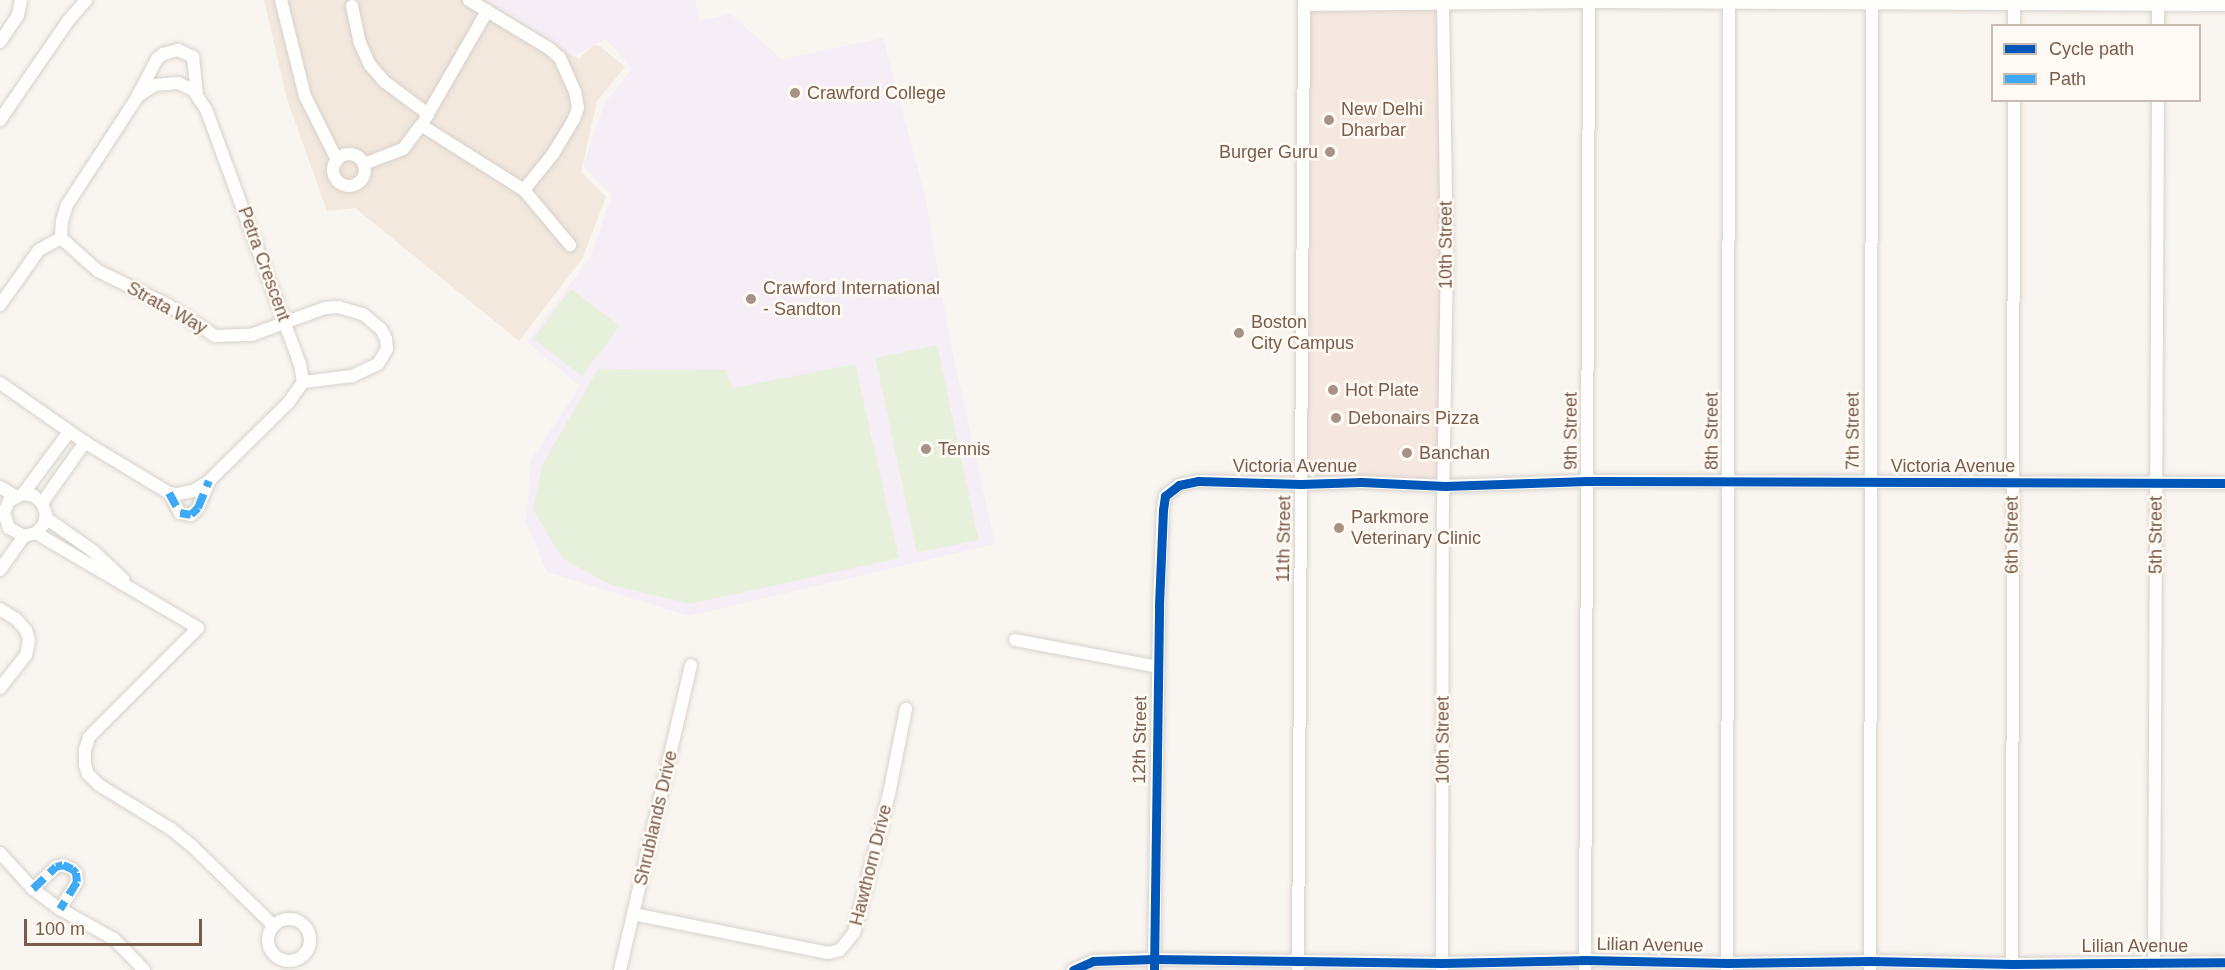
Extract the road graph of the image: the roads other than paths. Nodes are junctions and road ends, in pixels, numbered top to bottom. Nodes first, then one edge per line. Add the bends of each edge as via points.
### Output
1 (21, 0) edge
2 (76, 0) edge
3 (86, 0) edge
4 (281, 0) edge
5 (470, 0) edge
6 (1589, 1) edge
7 (1729, 2) edge
8 (1872, 2) edge
9 (2014, 2) edge
10 (2158, 2) edge
11 (1304, 3) edge
12 (1443, 4) junction
13 (2225, 5) edge
14 (352, 6) dead end
15 (487, 11) junction
16 (68, 21) junction
17 (2014, 24) edge
18 (2158, 24) edge
19 (0, 42) edge
20 (197, 94) junction
21 (138, 96) junction
22 (2014, 102) edge
23 (2158, 102) edge
24 (0, 120) edge
25 (425, 120) junction
26 (337, 160) junction
27 (364, 164) junction
28 (524, 190) junction
29 (61, 238) junction
30 (570, 245) dead end
31 (0, 305) edge
32 (285, 324) junction
33 (303, 382) junction
34 (0, 383) edge
35 (69, 432) junction
36 (85, 442) junction
37 (209, 481) junction
38 (1587, 481) junction
39 (2012, 482) junction
40 (1728, 483) junction
41 (1869, 483) junction
42 (2157, 483) junction
43 (2225, 483) edge
44 (1301, 484) junction
45 (1445, 486) junction
46 (0, 487) edge
47 (169, 493) junction
48 (19, 495) junction
49 (42, 503) junction
50 (1163, 510) joint
51 (46, 518) junction
52 (2, 520) edge
53 (30, 534) junction
54 (0, 570) edge
55 (129, 585) junction
56 (0, 609) edge
57 (1016, 640) dead end
58 (691, 665) dead end
59 (1158, 667) junction
60 (0, 688) edge
61 (906, 709) dead end
62 (0, 853) edge
63 (33, 889) junction
64 (60, 909) junction
65 (633, 914) junction
66 (274, 926) dead end
67 (2225, 962) edge
68 (1154, 965) edge
69 (1585, 965) edge
70 (1870, 965) edge
71 (1298, 966) edge
72 (1442, 966) edge
73 (2154, 966) edge
74 (1727, 967) edge
75 (2012, 967) edge
76 (1074, 969) edge
77 (144, 970) edge
78 (620, 970) edge

1 - 19 street via 18,15
2 - 16 street
3 - 16 street
4 - 26 street via 305,96
5 - 15 street
6 - 7 street
6 - 12 street
6 - 38 street, 9th Street
7 - 8 street
7 - 40 street, 8th Street
8 - 9 street
8 - 41 street, 7th Street
9 - 10 street
9 - 17 street
10 - 13 street
10 - 18 street
11 - 12 street
11 - 44 street, 11th Street
12 - 45 street, 10th Street
14 - 25 street via 360,44 370,65
15 - 25 street
15 - 28 street via 560,58 575,91 578,108 574,119
16 - 24 street
20 - 21 street via 186,85 171,82 155,85
20 - 21 street via 193,57 178,50 157,59
20 - 32 street, Petra Crescent via 219,141
21 - 29 street via 67,205
22 - 39 street, 6th Street
23 - 42 street, 5th Street
25 - 27 street via 402,150
25 - 28 street
26 - 27 street via 351,154
26 - 27 street via 333,174 339,183 349,186 362,179
28 - 30 street
29 - 31 street via 39,250
29 - 32 street, Strata Way via 98,271 168,305 215,336 251,335
32 - 33 street, Petra Crescent
32 - 33 street via 325,308 338,307 374,321 386,339 383,357 367,371
33 - 37 street via 290,402
34 - 35 street
35 - 36 street
35 - 48 street
36 - 47 street
36 - 49 street
37 - 47 street via 193,491
37 - 47 street via 198,508 190,515 180,513
38 - 40 street, Victoria Avenue
38 - 45 street, Victoria Avenue
38 - 69 street, 9th Street
39 - 41 street, Victoria Avenue
39 - 42 street, Victoria Avenue
39 - 75 street, 6th Street
40 - 41 street, Victoria Avenue
40 - 74 street, 8th Street
41 - 70 street, 7th Street
42 - 43 street, Victoria Avenue
42 - 73 street, 5th Street
44 - 45 street, Victoria Avenue
44 - 50 street, Victoria Avenue via 1190,481 1167,493
44 - 71 street, 11th Street
45 - 72 street, 10th Street
46 - 48 street
48 - 49 street via 34,496
48 - 52 street via 6,506
49 - 51 street
50 - 59 street, 12th Street
51 - 53 street
51 - 55 street via 93,551
52 - 53 street via 13,532
53 - 54 street
53 - 55 street
55 - 66 street via 198,628 89,737 85,750 88,774 99,785 171,829
56 - 60 street via 16,619 29,640 26,655
57 - 59 street
58 - 65 street, Shrublands Drive
59 - 68 street, 12th Street
61 - 65 street, Hawthorn Drive via 854,933 840,950 828,953
62 - 63 street
63 - 64 street
63 - 64 street via 56,867 63,864 72,868 77,882
64 - 77 street via 114,939
65 - 78 street, Shrublands Drive
67 - 73 street, Lilian Avenue
68 - 71 street, Lilian Avenue
68 - 76 street, Lilian Avenue via 1093,961
69 - 72 street, Lilian Avenue
69 - 74 street, Lilian Avenue
70 - 74 street, Lilian Avenue
70 - 75 street, Lilian Avenue
71 - 72 street, Lilian Avenue
73 - 75 street, Lilian Avenue

